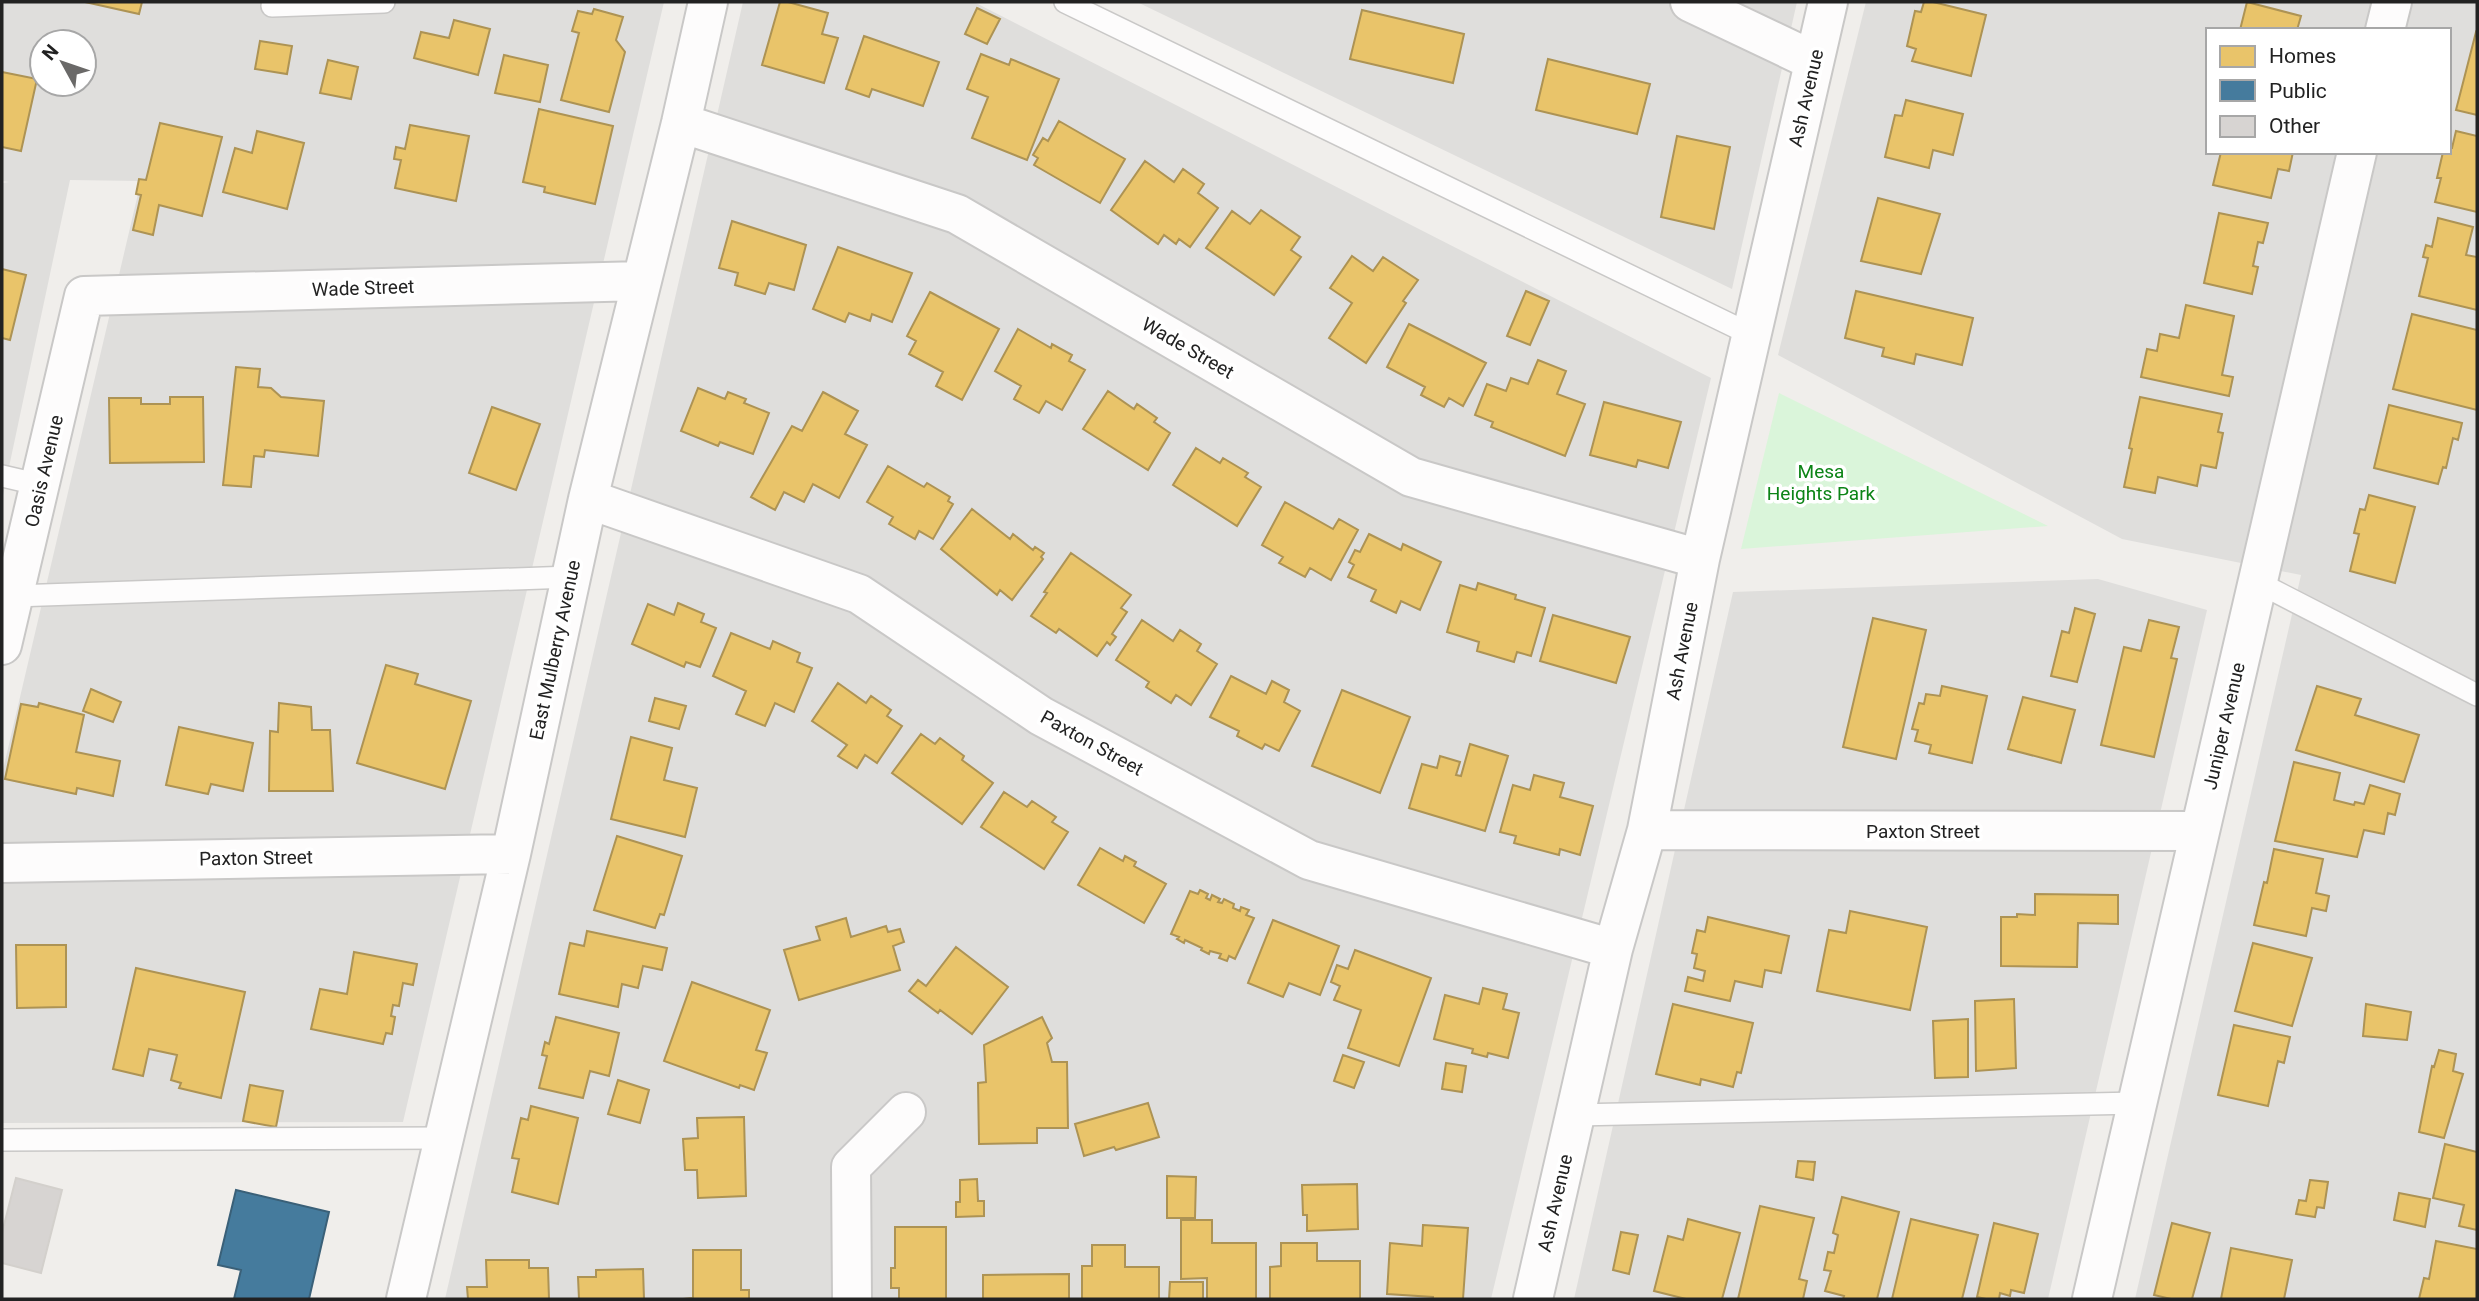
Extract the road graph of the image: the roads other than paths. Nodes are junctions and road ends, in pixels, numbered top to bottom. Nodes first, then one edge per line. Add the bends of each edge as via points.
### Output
1 (384, 2) edge
2 (708, 2) edge
3 (1065, 2) edge
4 (1690, 2) edge
5 (1828, 2) edge
6 (2392, 2) edge
7 (272, 6) dead end
8 (2386, 28) edge
9 (1814, 61) junction
10 (681, 123) junction
11 (2357, 154) edge
12 (642, 281) junction
13 (85, 296) joint
14 (1752, 335) junction
15 (2, 476) edge
16 (41, 485) junction
17 (588, 499) junction
18 (1700, 559) junction
19 (571, 577) junction
20 (2257, 582) junction
21 (14, 596) junction
22 (2, 645) edge
23 (2477, 695) edge
24 (1647, 830) junction
25 (2200, 831) junction
26 (511, 854) junction
27 (2, 863) edge
28 (1613, 949) junction
29 (2137, 1103) junction
30 (906, 1112) dead end
31 (1575, 1115) junction
32 (444, 1138) junction
33 (2, 1140) edge
34 (406, 1299) edge
35 (852, 1299) edge
36 (1533, 1299) edge
37 (2092, 1299) edge

1 - 7 lane
2 - 10 street, East Mulberry Avenue
3 - 14 lane
4 - 9 street
5 - 9 street, Ash Avenue
6 - 8 street
9 - 14 street, Ash Avenue
10 - 12 street, East Mulberry Avenue
10 - 18 street, Wade Street via 957,214 1411,477
11 - 20 street, Juniper Avenue
12 - 13 street, Wade Street
12 - 17 street, East Mulberry Avenue
13 - 16 street, Oasis Avenue
14 - 18 street, Ash Avenue
15 - 16 lane
16 - 21 street, Oasis Avenue
17 - 19 street, East Mulberry Avenue
17 - 28 street, Paxton Street via 859,594 1041,716 1309,860
18 - 24 street, Ash Avenue
19 - 21 lane
19 - 26 street, East Mulberry Avenue
20 - 23 lane
20 - 25 street, Juniper Avenue
21 - 22 street, Oasis Avenue
24 - 25 street, Paxton Street
24 - 28 street, Ash Avenue
25 - 29 street, Juniper Avenue
26 - 27 street, Paxton Street
26 - 32 street, East Mulberry Avenue
28 - 31 street, Ash Avenue
29 - 31 lane
29 - 37 street, Juniper Avenue
30 - 35 street via 851,1167
31 - 36 street, Ash Avenue
32 - 33 lane
32 - 34 street, East Mulberry Avenue

